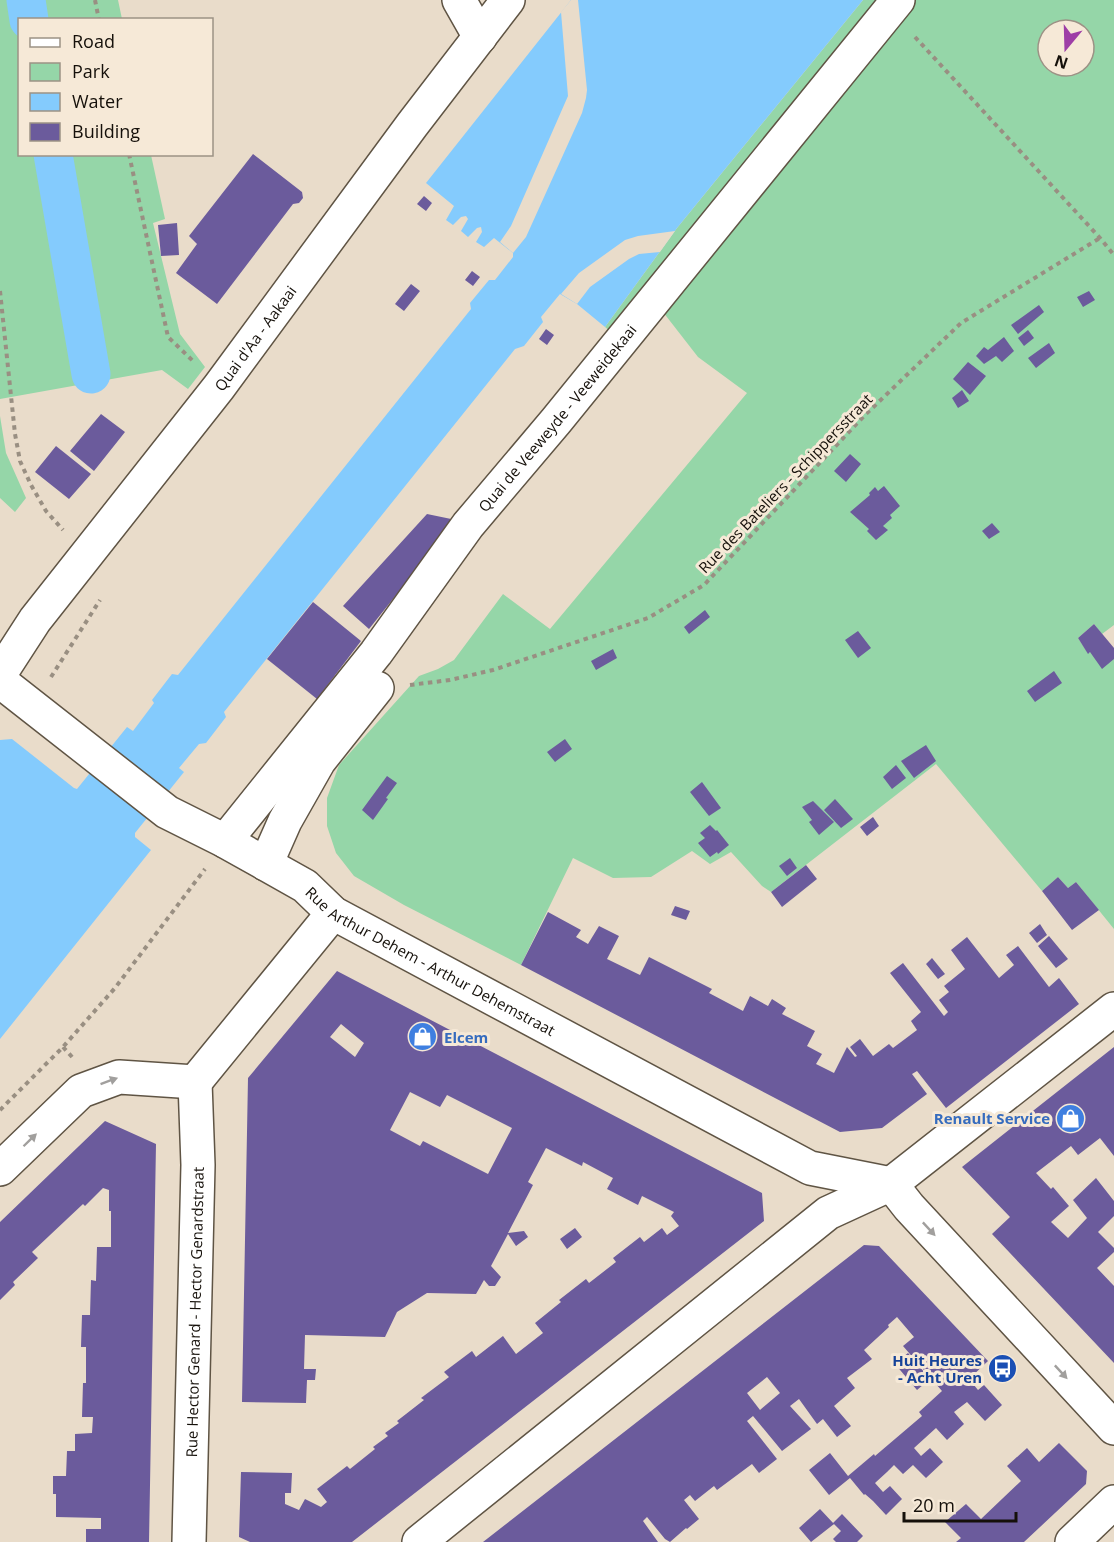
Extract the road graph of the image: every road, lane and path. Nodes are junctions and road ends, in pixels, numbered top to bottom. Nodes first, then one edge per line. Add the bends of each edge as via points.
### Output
1 (95, 0) edge
2 (459, 0) edge
3 (508, 0) edge
4 (894, 5) edge
5 (99, 18) edge
6 (480, 36) junction
7 (129, 156) edge
8 (1100, 238) junction
9 (1114, 255) edge
10 (0, 291) edge
11 (219, 387) junction
12 (88, 552) junction
13 (0, 674) edge
14 (0, 681) edge
15 (377, 688) joint
16 (225, 841) junction
17 (266, 864) junction
18 (333, 913) junction
19 (1114, 1009) edge
20 (195, 1082) junction
21 (0, 1110) edge
22 (0, 1169) edge
23 (891, 1184) junction
24 (1114, 1428) edge
25 (1114, 1502) edge
26 (189, 1542) edge
27 (419, 1542) edge
28 (1072, 1542) edge

1 - 5 path
2 - 6 street
3 - 6 street, Quai d'Aa - Aakaai
4 - 8 path
4 - 16 street, Quai de Veeweyde - Veeweidekaai via 468,525 376,653
6 - 11 street, Quai d'Aa - Aakaai
7 - 11 path via 168,336
8 - 9 path
8 - 15 path, Rue des Bateliers - Schippersstraat via 961,323 865,415 704,585 648,618 493,670 450,680
10 - 12 path via 20,461 46,511
11 - 12 street, Quai d'Aa - Aakaai
12 - 13 street, Quai d'Aa - Aakaai via 35,620
14 - 16 street, Rue Arthur Dehem - Arthur Dehemstraat via 167,812
15 - 17 street via 319,761 285,820
16 - 17 street, Rue Arthur Dehem - Arthur Dehemstraat
16 - 21 path via 115,988
17 - 18 street, Rue Arthur Dehem - Arthur Dehemstraat via 305,886
18 - 20 street
18 - 23 street, Rue Arthur Dehem - Arthur Dehemstraat via 810,1168
19 - 23 street
22 -> 20 street via 81,1090 119,1077
20 - 26 street, Rue Hector Genard - Hector Genardstraat via 198,1165
23 -> 24 street
23 - 27 street via 828,1213
25 - 28 street

